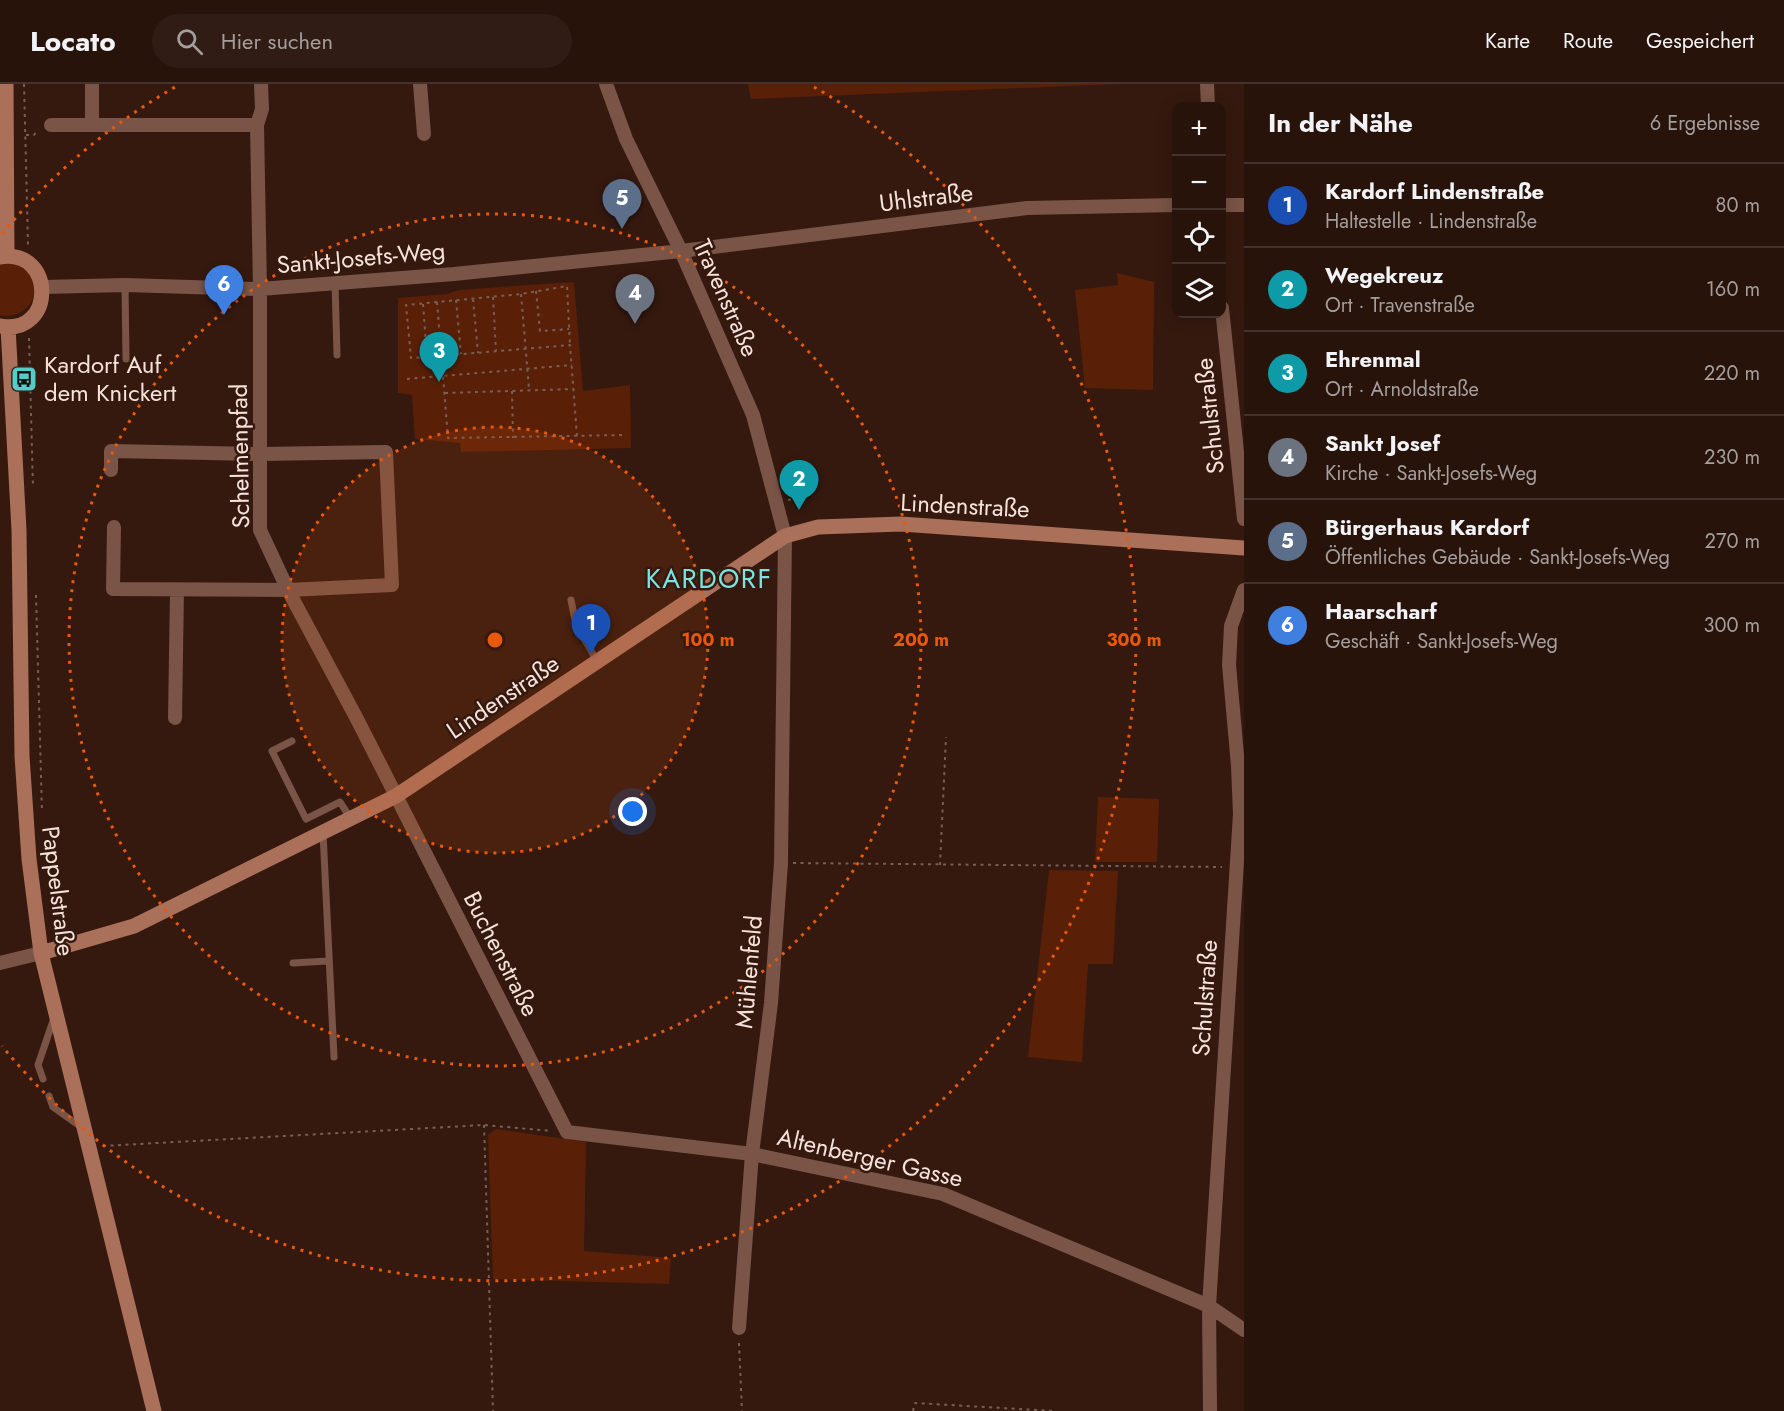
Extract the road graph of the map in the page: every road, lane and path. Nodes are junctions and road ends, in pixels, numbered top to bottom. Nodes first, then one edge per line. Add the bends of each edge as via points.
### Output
1 (6, 84) edge
2 (24, 84) edge
3 (92, 84) edge
4 (261, 84) edge
5 (420, 84) edge
6 (606, 84) edge
7 (1207, 84) edge
8 (1208, 102) edge
9 (51, 125) dead end
10 (92, 125) junction
11 (257, 125) junction
12 (424, 134) dead end
13 (1172, 205) edge
14 (1226, 205) edge
15 (1244, 205) edge
16 (681, 251) junction
17 (34, 252) dead end
18 (4, 257) edge
19 (335, 283) junction
20 (125, 285) junction
21 (43, 287) junction
22 (260, 289) junction
23 (536, 291) junction
24 (521, 294) junction
25 (493, 297) junction
26 (473, 299) junction
27 (456, 300) junction
28 (437, 302) junction
29 (423, 304) junction
30 (1222, 318) edge
31 (4, 327) edge
32 (569, 329) junction
33 (30, 334) dead end
34 (570, 345) junction
35 (526, 349) junction
36 (496, 351) junction
37 (478, 353) junction
38 (461, 354) junction
39 (337, 355) dead end
40 (441, 356) junction
41 (427, 357) junction
42 (126, 359) dead end
43 (572, 365) junction
44 (527, 369) junction
45 (443, 376) junction
46 (407, 379) dead end
47 (529, 389) junction
48 (574, 389) junction
49 (512, 391) junction
50 (444, 393) junction
51 (623, 435) dead end
52 (578, 436) junction
53 (513, 438) junction
54 (260, 454) junction
55 (111, 470) dead end
56 (33, 496) dead end
57 (1244, 519) edge
58 (114, 527) dead end
59 (785, 536) junction
60 (1244, 548) edge
61 (36, 590) dead end
62 (177, 590) junction
63 (288, 590) junction
64 (1244, 590) edge
65 (571, 600) dead end
66 (597, 661) junction
67 (175, 718) dead end
68 (946, 737) dead end
69 (292, 741) dead end
70 (396, 796) junction
71 (42, 811) dead end
72 (351, 819) junction
73 (322, 833) junction
74 (781, 863) junction
75 (940, 864) junction
76 (1237, 867) junction
77 (41, 953) junction
78 (328, 961) junction
79 (0, 963) edge
80 (293, 963) dead end
81 (56, 1013) junction
82 (334, 1057) dead end
83 (43, 1079) dead end
84 (49, 1096) dead end
85 (484, 1125) junction
86 (84, 1129) junction
87 (567, 1132) junction
88 (88, 1147) junction
89 (752, 1154) junction
90 (1209, 1306) junction
91 (739, 1328) joint
92 (1244, 1330) edge
93 (154, 1411) edge
94 (493, 1411) edge
95 (742, 1411) edge
96 (913, 1411) edge
97 (1054, 1411) edge
98 (1210, 1411) edge

1 - 18 main road
2 - 17 path via 28,244
3 - 10 street
4 - 11 street, Schelmenpfad via 262,109
5 - 12 street
6 - 16 street, Travenstraße via 626,138
7 - 8 street
9 - 10 street
10 - 11 street
11 - 22 street, Schelmenpfad
13 - 16 street, Uhlstraße via 1027,208
14 - 15 street
16 - 19 street, Sankt-Josefs-Weg
16 - 59 street, Travenstraße via 753,415
18 - 21 main road via 30,264
19 - 22 street, Sankt-Josefs-Weg
19 - 39 lane
20 - 21 street, Sankt-Josefs-Weg
20 - 22 street, Sankt-Josefs-Weg
20 - 42 lane
21 - 31 main road via 42,302 34,315 23,324
22 - 54 street, Schelmenpfad
23 - 24 path
23 - 32 path via 540,331
23 - 32 path via 567,286
24 - 25 path
24 - 35 path
25 - 26 path
25 - 36 path
26 - 27 path
26 - 37 path
27 - 28 path
27 - 38 path
28 - 29 path
28 - 40 path
29 - 41 path
29 - 41 path via 406,305 411,358
30 - 57 street, Schulstraße
31 - 77 main road, Pappelstraße via 19,530 22,756 29,860
32 - 34 path
33 - 56 path
34 - 35 path
34 - 43 path
35 - 36 path
35 - 44 path
36 - 37 path
37 - 38 path
38 - 40 path
40 - 41 path
40 - 45 path
43 - 44 path
43 - 48 path
44 - 45 path
44 - 47 path
45 - 46 path
45 - 50 path
47 - 48 path
47 - 49 path
48 - 52 path
49 - 50 path
49 - 53 path
50 - 53 path via 448,438
51 - 52 path
52 - 53 path
54 - 55 street via 111,451
54 - 63 street, Schelmenpfad via 260,530
54 - 63 street via 386,453 392,585
58 - 62 street via 113,589
59 - 60 main road, Lindenstraße via 818,527 901,524
59 - 66 main road, Lindenstraße
59 - 74 street, Mühlenfeld
61 - 71 path
62 - 63 street
62 - 67 street
63 - 70 street, Schelmenpfad
64 - 76 street, Schulstraße via 1231,626 1230,665 1240,814
65 - 66 lane via 576,625
66 - 70 main road, Lindenstraße
68 - 75 path
69 - 72 lane via 272,751 306,819 340,802
70 - 72 main road, Lindenstraße
70 - 87 street, Buchenstraße
72 - 73 main road, Lindenstraße
73 - 77 main road, Lindenstraße via 134,926
73 - 78 lane
74 - 75 path
74 - 89 street, Mühlenfeld via 771,1003
75 - 76 path
76 - 90 street, Schulstraße
77 - 79 street
77 - 81 main road, Pappelstraße
78 - 80 lane
78 - 82 lane
81 - 83 lane via 38,1065
81 - 86 main road, Pappelstraße
84 - 86 lane via 53,1107
85 - 87 path
85 - 88 path
85 - 94 path
86 - 88 main road, Pappelstraße
87 - 89 street, Altenberger Gasse
88 - 93 main road, Pappelstraße
89 - 90 street, Altenberger Gasse via 943,1194
89 - 91 street, Mühlenfeld
90 - 92 street, Altenberger Gasse
90 - 98 street, Schulstraße
91 - 95 path
96 - 97 path via 915,1403

